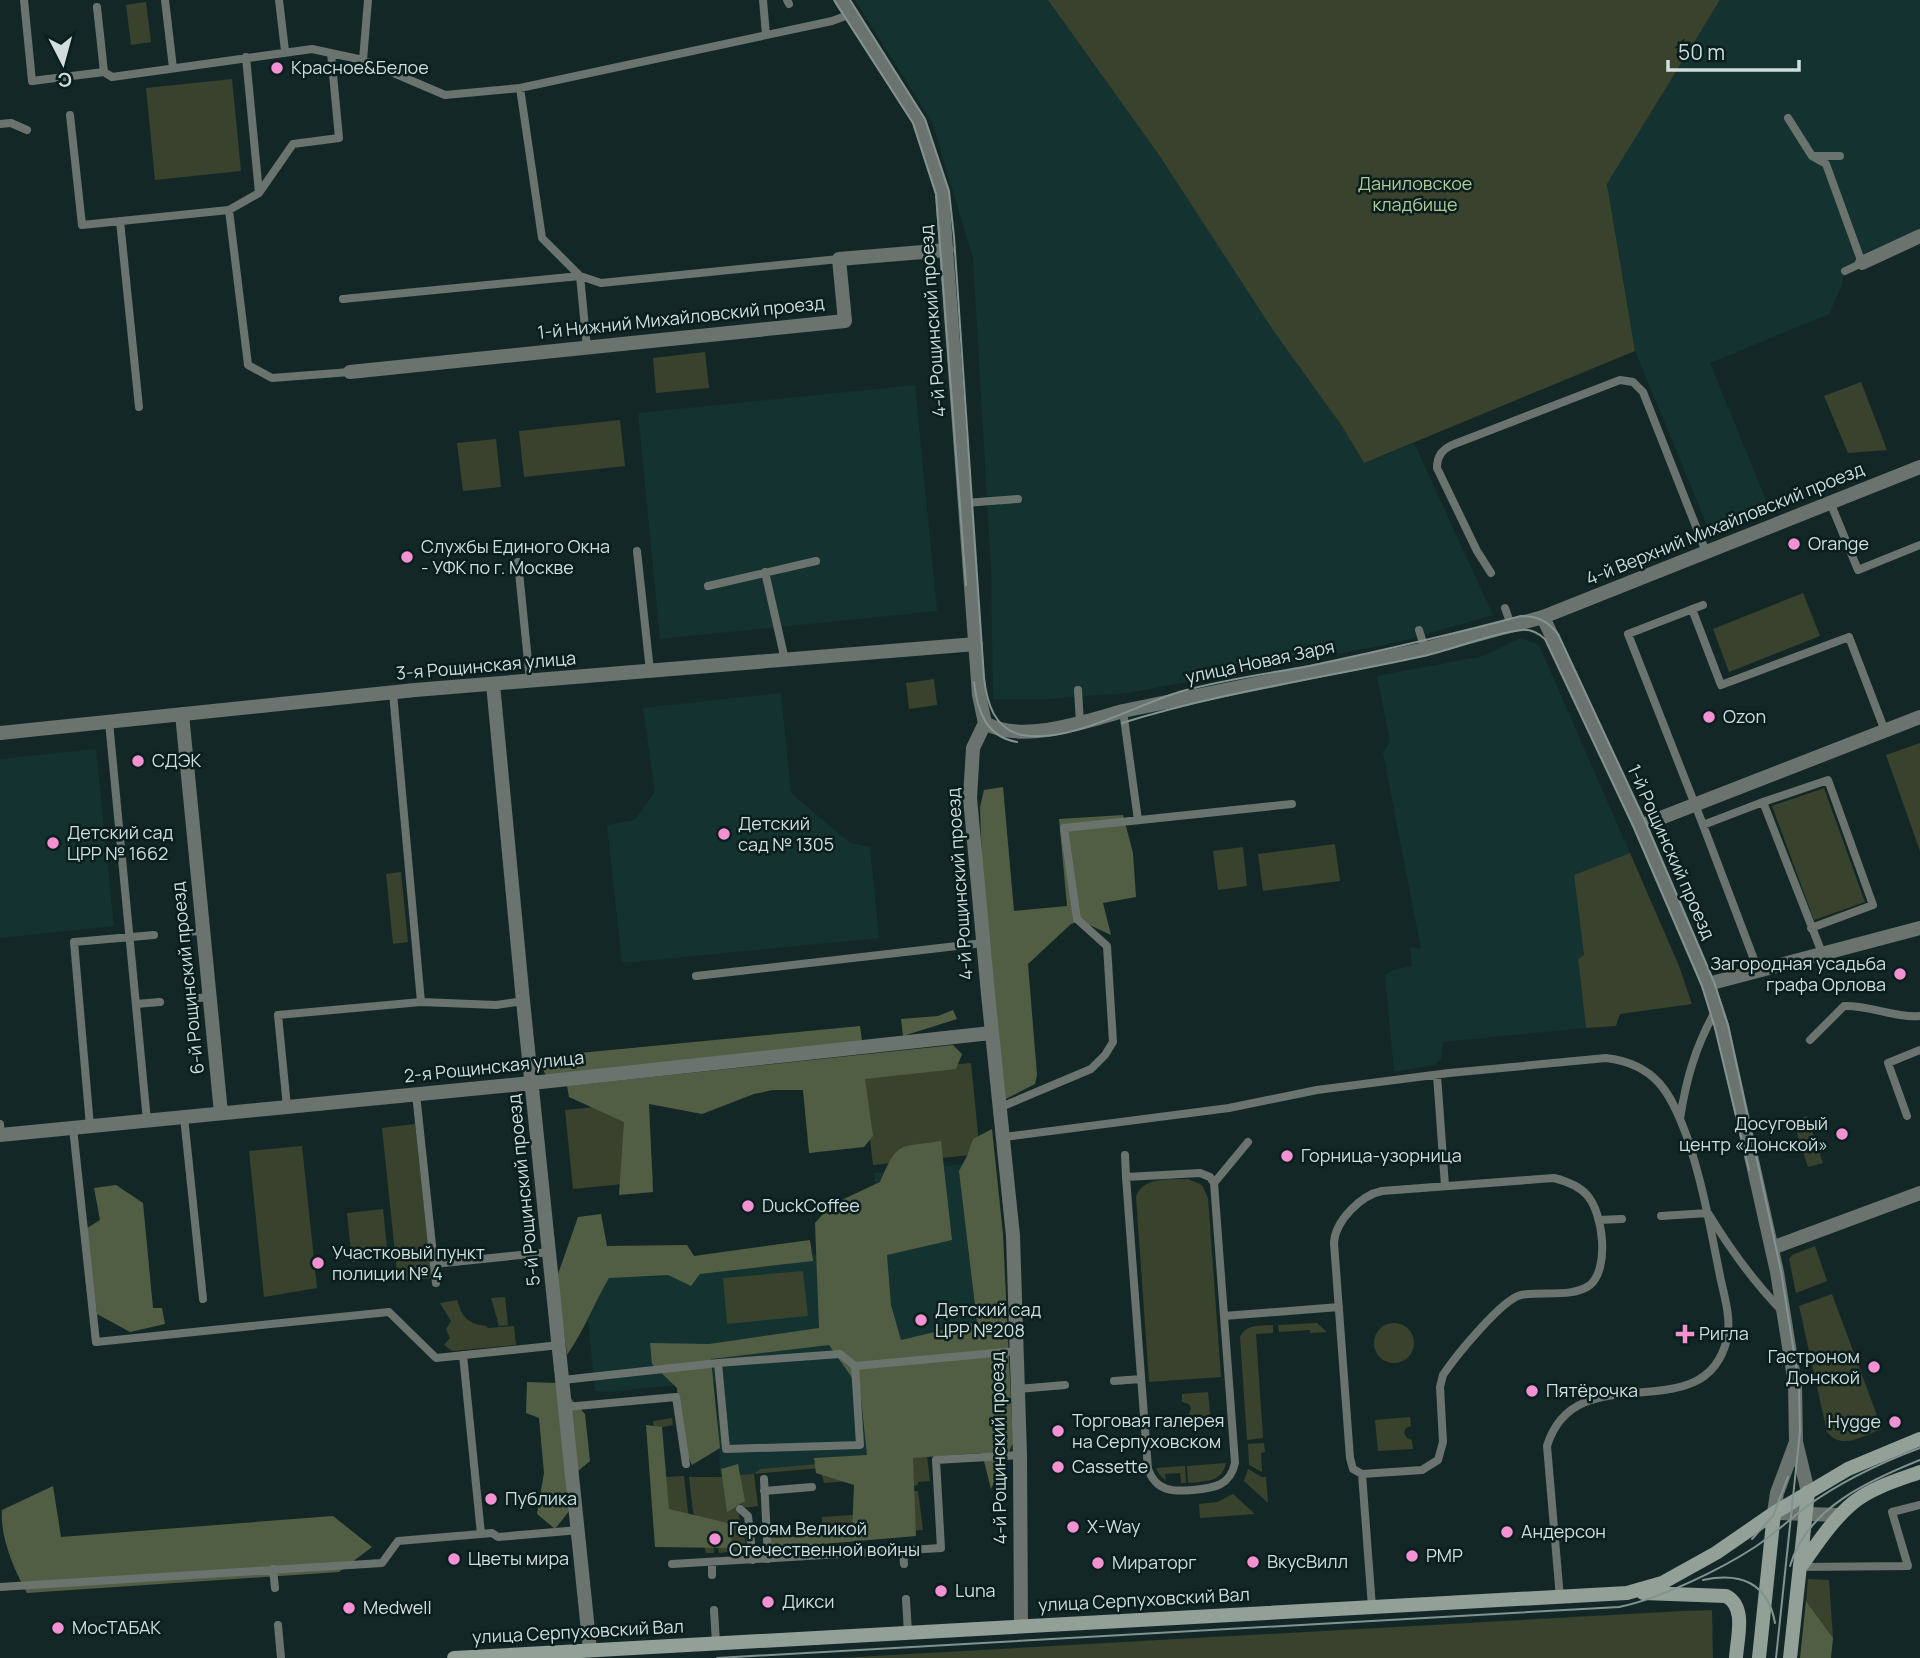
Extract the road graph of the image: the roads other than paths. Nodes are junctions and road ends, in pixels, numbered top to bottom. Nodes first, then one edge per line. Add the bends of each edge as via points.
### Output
1 (24, 0) edge
2 (165, 0) edge
3 (279, 0) edge
4 (368, 0) edge
5 (763, 0) edge
6 (841, 0) edge
7 (97, 7) dead end
8 (850, 14) junction
9 (766, 35) junction
10 (285, 51) junction
11 (331, 53) junction
12 (246, 57) junction
13 (363, 60) junction
14 (173, 68) junction
15 (104, 72) junction
16 (520, 88) junction
17 (70, 115) dead end
18 (1788, 118) dead end
19 (0, 124) edge
20 (27, 130) dead end
21 (1812, 156) junction
22 (1840, 156) dead end
23 (259, 193) junction
24 (229, 210) junction
25 (120, 221) junction
26 (1920, 236) edge
27 (947, 250) junction
28 (839, 258) junction
29 (1862, 263) junction
30 (1845, 271) dead end
31 (580, 276) junction
32 (343, 299) dead end
33 (587, 348) junction
34 (350, 372) joint
35 (139, 407) dead end
36 (1920, 467) edge
37 (1018, 499) dead end
38 (1830, 502) junction
39 (965, 503) junction
40 (1920, 545) edge
41 (637, 551) dead end
42 (1706, 552) junction
43 (816, 561) dead end
44 (518, 562) dead end
45 (765, 572) junction
46 (1491, 573) dead end
47 (708, 586) dead end
48 (1703, 605) dead end
49 (1505, 608) dead end
50 (1692, 609) junction
51 (1543, 617) junction
52 (1511, 625) junction
53 (1419, 630) dead end
54 (976, 644) junction
55 (1425, 649) junction
56 (785, 660) junction
57 (650, 671) junction
58 (530, 681) junction
59 (493, 684) junction
60 (1078, 690) dead end
61 (393, 693) junction
62 (1123, 711) junction
63 (182, 714) junction
64 (1920, 717) edge
65 (109, 722) junction
66 (985, 723) junction
67 (1080, 723) junction
68 (1885, 731) junction
69 (0, 733) edge
70 (1763, 802) junction
71 (1292, 804) dead end
72 (1695, 805) junction
73 (1138, 820) junction
74 (1703, 825) junction
75 (1640, 826) junction
76 (1811, 928) junction
77 (1920, 928) edge
78 (203, 931) junction
79 (183, 932) dead end
80 (153, 935) dead end
81 (130, 937) junction
82 (983, 943) junction
83 (1822, 953) junction
84 (1758, 970) junction
85 (696, 975) dead end
86 (1708, 984) junction
87 (209, 997) junction
88 (190, 999) dead end
89 (523, 1001) junction
90 (160, 1002) dead end
91 (421, 1002) junction
92 (136, 1004) junction
93 (1716, 1010) junction
94 (1920, 1016) edge
95 (991, 1033) junction
96 (1810, 1040) dead end
97 (1920, 1051) edge
98 (1437, 1075) junction
99 (532, 1083) junction
100 (416, 1094) junction
101 (287, 1107) junction
102 (1001, 1107) junction
103 (221, 1114) junction
104 (1907, 1116) dead end
105 (184, 1117) junction
106 (1680, 1119) junction
107 (147, 1121) junction
108 (90, 1126) junction
109 (73, 1128) junction
110 (0, 1131) edge
111 (1004, 1137) junction
112 (1248, 1142) dead end
113 (1125, 1155) dead end
114 (1126, 1177) junction
115 (1214, 1183) junction
116 (1445, 1186) junction
117 (1920, 1193) edge
118 (1708, 1213) junction
119 (1661, 1216) dead end
120 (1622, 1219) dead end
121 (1599, 1220) junction
122 (1772, 1248) junction
123 (550, 1252) junction
124 (434, 1264) junction
125 (436, 1283) dead end
126 (203, 1299) dead end
127 (1339, 1307) junction
128 (1784, 1313) junction
129 (1224, 1316) junction
130 (560, 1345) junction
131 (1017, 1351) junction
132 (463, 1355) junction
133 (718, 1363) junction
134 (855, 1366) junction
135 (1141, 1379) junction
136 (563, 1380) junction
137 (1114, 1381) dead end
138 (1065, 1385) dead end
139 (1017, 1389) junction
140 (566, 1407) junction
141 (1920, 1440) edge
142 (1796, 1442) junction
143 (1020, 1455) junction
144 (686, 1464) dead end
145 (1920, 1472) edge
146 (1362, 1474) junction
147 (764, 1479) dead end
148 (812, 1487) dead end
149 (764, 1491) junction
150 (1808, 1492) junction
151 (1920, 1505) edge
152 (740, 1509) dead end
153 (1774, 1513) junction
154 (1805, 1515) junction
155 (1840, 1515) junction
156 (579, 1530) junction
157 (481, 1534) junction
158 (903, 1550) junction
159 (768, 1559) junction
160 (753, 1560) junction
161 (712, 1562) junction
162 (672, 1564) dead end
163 (904, 1564) dead end
164 (1800, 1567) junction
165 (273, 1569) junction
166 (712, 1575) dead end
167 (0, 1587) edge
168 (275, 1588) dead end
169 (1627, 1593) junction
170 (1560, 1598) junction
171 (906, 1600) dead end
172 (1372, 1607) junction
173 (714, 1610) dead end
174 (278, 1625) dead end
175 (1021, 1626) junction
176 (908, 1633) junction
177 (716, 1643) junction
178 (590, 1650) junction
179 (281, 1658) edge
180 (454, 1658) edge
181 (1736, 1658) edge
182 (1759, 1658) edge
183 (1790, 1658) edge

1 - 15 lane via 32,80
2 - 14 lane
3 - 10 lane
4 - 13 lane
5 - 9 lane
6 - 8 street, 4-й Рощинский проезд
7 - 15 lane
8 - 9 lane
8 - 27 street, 4-й Рощинский проезд via 919,121 942,193
9 - 16 lane
10 - 11 lane
10 - 12 lane
11 - 13 lane
11 - 23 lane via 339,138 293,144
12 - 14 lane
12 - 23 lane
13 - 16 lane via 445,94
14 - 15 lane via 112,77
16 - 31 lane via 542,239
17 - 25 lane via 82,225
18 - 21 lane
19 - 20 lane
21 - 22 lane
21 - 29 lane via 1826,164
23 - 24 lane
24 - 25 lane
24 - 34 lane via 248,365 272,378
25 - 35 lane
26 - 29 street
27 - 28 street
27 - 39 street, 4-й Рощинский проезд
28 - 31 lane via 601,283
28 - 33 street, 1-й Нижний Михайловский проезд via 845,321
29 - 30 lane
31 - 32 lane
31 - 33 lane
33 - 34 street, 1-й Нижний Михайловский проезд
36 - 38 street, 4-й Верхний Михайловский проезд
37 - 39 lane
38 - 40 lane via 1857,570
38 - 42 street, 4-й Верхний Михайловский проезд
39 - 54 street, 4-й Рощинский проезд
41 - 57 lane
42 - 46 lane via 1643,392 1633,382 1620,380 1452,445 1439,455 1437,468
42 - 51 street, 4-й Верхний Михайловский проезд
43 - 45 lane
44 - 58 lane
45 - 47 lane
45 - 56 lane
48 - 50 lane
49 - 52 lane
50 - 68 lane via 1721,685 1849,636
50 - 72 lane via 1628,634
51 - 52 street, улица Новая Заря
51 - 75 street, 1-й Рощинский проезд
52 - 55 street, улица Новая Заря
53 - 55 lane
54 - 56 street, 3-я Рощинская улица
54 - 66 street, 4-й Рощинский проезд
55 - 62 street, улица Новая Заря
56 - 57 street, 3-я Рощинская улица
57 - 58 street, 3-я Рощинская улица
58 - 59 street, 3-я Рощинская улица
59 - 61 street, 3-я Рощинская улица
59 - 89 street, 5-й Рощинский проезд
60 - 67 lane
61 - 63 street, 3-я Рощинская улица
61 - 91 lane
62 - 67 street, улица Новая Заря
62 - 73 lane
63 - 65 street, 3-я Рощинская улица
63 - 78 street, 6-й Рощинский проезд
64 - 68 street
65 - 69 street, 3-я Рощинская улица
65 - 81 lane
66 - 67 street, улица Новая Заря via 998,731 1015,731
66 - 82 street, 4-й Рощинский проезд via 973,748 970,798
68 - 72 street
70 - 74 lane
70 - 76 lane
70 - 76 lane via 1828,780 1873,905
71 - 73 lane
72 - 74 lane
72 - 75 street
73 - 102 lane via 1064,828 1077,919 1107,946 1113,1042 1091,1069
74 - 84 lane
75 - 86 street, 1-й Рощинский проезд
76 - 83 lane
77 - 83 street
78 - 79 lane
78 - 87 street, 6-й Рощинский проезд
80 - 81 lane
81 - 92 lane
81 - 108 lane via 74,943
82 - 85 lane
82 - 95 street, 4-й Рощинский проезд
83 - 84 street
84 - 86 street
86 - 93 street, 1-й Рощинский проезд
87 - 88 lane
87 - 103 street, 6-й Рощинский проезд
89 - 91 lane via 496,1005
89 - 99 street, 5-й Рощинский проезд
90 - 92 lane
91 - 101 lane via 278,1015
92 - 107 lane
93 - 106 lane via 1691,1066
93 - 122 street, 1-й Рощинский проезд
94 - 96 lane via 1844,1006
95 - 99 street, 2-я Рощинская улица
95 - 102 street, 4-й Рощинский проезд
97 - 104 lane via 1888,1063
98 - 106 lane via 1606,1058 1626,1060 1659,1081
98 - 111 lane
98 - 116 lane
99 - 100 street, 2-я Рощинская улица
99 - 123 street, 5-й Рощинский проезд
100 - 101 street, 2-я Рощинская улица
100 - 124 lane
101 - 103 street, 2-я Рощинская улица
102 - 111 street, 4-й Рощинский проезд
103 - 105 street, 2-я Рощинская улица
105 - 107 street, 2-я Рощинская улица
105 - 126 lane
106 - 118 lane
107 - 108 street, 2-я Рощинская улица
108 - 109 street, 2-я Рощинская улица
109 - 110 street, 2-я Рощинская улица
109 - 132 lane via 96,1342 389,1312 436,1358
111 - 131 street, 4-й Рощинский проезд
112 - 115 lane
113 - 114 lane
114 - 115 lane via 1200,1172
114 - 135 lane
115 - 129 lane
116 - 121 lane via 1554,1178 1589,1197
116 - 127 lane via 1382,1191 1363,1198 1334,1237
117 - 122 street
118 - 119 lane
118 - 128 lane via 1731,1252
118 - 170 lane via 1727,1312 1727,1339 1720,1357 1693,1383 1592,1398 1572,1408 1553,1430 1547,1446
120 - 121 lane
121 - 146 lane via 1602,1263 1589,1286 1509,1300 1447,1370 1440,1387 1443,1443 1437,1460 1422,1470
122 - 128 street, 1-й Рощинский проезд
123 - 124 lane
123 - 130 street, 5-й Рощинский проезд
124 - 125 lane
127 - 129 lane
127 - 146 lane via 1350,1458 1353,1469
128 - 142 street, 1-й Рощинский проезд via 1795,1384
129 - 135 lane via 1235,1463 1227,1481 1213,1489 1174,1491 1156,1484 1148,1469
130 - 132 lane
130 - 136 street, 5-й Рощинский проезд
131 - 134 lane
131 - 139 street, 4-й Рощинский проезд
132 - 157 lane
133 - 134 lane via 841,1354
133 - 134 lane via 726,1449 860,1445
133 - 136 lane
135 - 137 lane
136 - 140 street, 5-й Рощинский проезд
138 - 139 lane
139 - 143 street, 4-й Рощинский проезд
140 - 144 lane via 676,1396
140 - 156 street, 5-й Рощинский проезд
141 - 150 main road, улица Серпуховский Вал via 1848,1469
142 - 150 street, 1-й Рощинский проезд
142 - 153 street, 1-й Рощинский проезд
143 - 158 lane via 936,1460 942,1548
143 - 175 street, 4-й Рощинский проезд
145 - 155 main road via 1867,1494
146 - 172 lane
147 - 149 lane
148 - 149 lane
149 - 159 lane
150 - 153 main road, улица Серпуховский Вал
150 - 154 main road
151 - 164 lane via 1892,1512 1908,1566
152 - 160 lane via 748,1516
153 - 154 street
153 - 169 main road, улица Серпуховский Вал via 1684,1571
153 - 182 main road
154 - 155 street
154 - 164 main road
155 - 164 main road
156 - 157 lane via 498,1537
156 - 178 street, 5-й Рощинский проезд
157 - 165 lane via 398,1541 382,1563
158 - 159 lane
158 - 163 lane
159 - 160 lane
160 - 161 lane
161 - 162 lane
161 - 166 lane
164 - 183 main road
165 - 167 lane
165 - 168 lane
169 - 170 main road, улица Серпуховский Вал
169 - 181 main road via 1734,1600 1739,1616
170 - 172 main road, улица Серпуховский Вал
171 - 176 lane
172 - 175 main road, улица Серпуховский Вал
173 - 177 lane
174 - 179 lane
175 - 176 main road, улица Серпуховский Вал
176 - 177 main road, улица Серпуховский Вал
177 - 178 main road, улица Серпуховский Вал
178 - 180 main road, улица Серпуховский Вал

